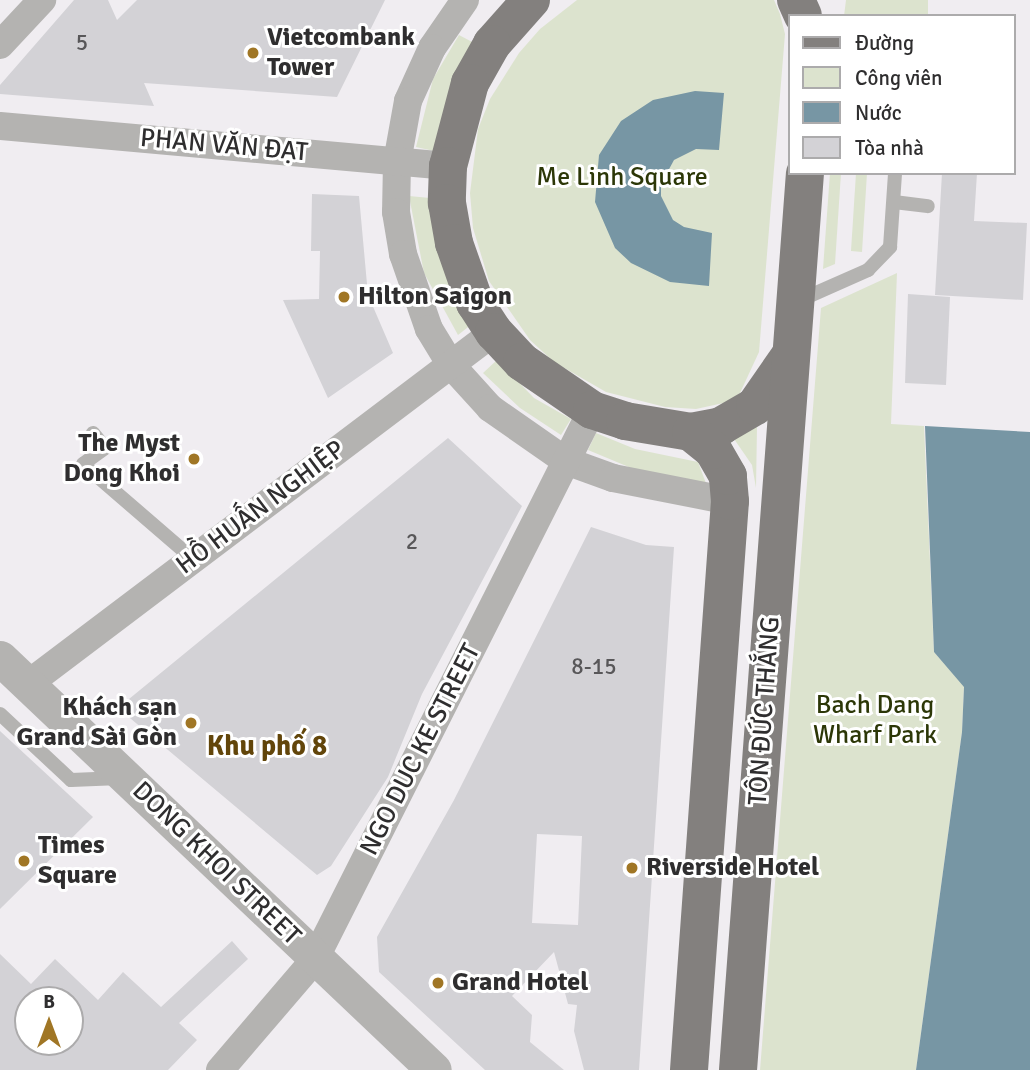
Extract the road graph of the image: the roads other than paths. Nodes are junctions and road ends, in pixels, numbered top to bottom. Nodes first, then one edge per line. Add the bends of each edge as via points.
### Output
1 (42, 0) edge
2 (465, 0) edge
3 (519, 4) edge
4 (0, 45) edge
5 (0, 127) edge
6 (397, 162) junction
7 (448, 166) junction
8 (805, 175) edge
9 (895, 175) edge
10 (894, 202) junction
11 (928, 206) dead end
12 (796, 301) junction
13 (494, 332) junction
14 (792, 352) junction
15 (451, 365) junction
16 (592, 410) junction
17 (691, 432) junction
18 (93, 433) dead end
19 (566, 461) junction
20 (730, 501) junction
21 (193, 559) junction
22 (0, 658) edge
23 (28, 684) junction
24 (0, 714) edge
25 (126, 778) junction
26 (315, 958) junction
27 (220, 1070) edge
28 (434, 1070) edge
29 (689, 1070) edge
30 (738, 1070) edge

1 - 4 street
2 - 6 street via 432,48 408,101
3 - 7 main road via 470,83
5 - 6 street, PHAN VĂN ÐẠT
6 - 7 street, PHAN VĂN ÐẠT
6 - 15 street via 396,212 403,254 429,329
7 - 13 main road via 447,203 454,243 475,303
8 - 12 main road, TÔN ÐỨC THẮNG
9 - 10 lane
10 - 11 lane
10 - 12 lane via 890,247 876,263
12 - 14 main road, TÔN ÐỨC THẮNG
13 - 15 street, HỒ HUẤN NGHIỆP
13 - 16 main road via 539,376
14 - 17 main road via 755,406 721,426
14 - 30 main road, TÔN ÐỨC THẮNG
15 - 19 street via 490,408
15 - 21 street, HỒ HUẤN NGHIỆP
16 - 17 main road via 625,421
16 - 19 street, NGO DUC KE STREET
17 - 20 main road, TÔN ÐỨC THẮNG via 713,450 728,476
18 - 21 lane via 105,448 83,464
19 - 20 street via 613,478
19 - 26 street, NGO DUC KE STREET
20 - 29 main road, TÔN ÐỨC THẮNG
21 - 23 street, HỒ HUẤN NGHIỆP
22 - 23 street, DONG KHOI STREET
23 - 25 street, DONG KHOI STREET
24 - 25 lane via 71,779
25 - 26 street, DONG KHOI STREET
26 - 27 street, NGO DUC KE STREET
26 - 28 street, DONG KHOI STREET

